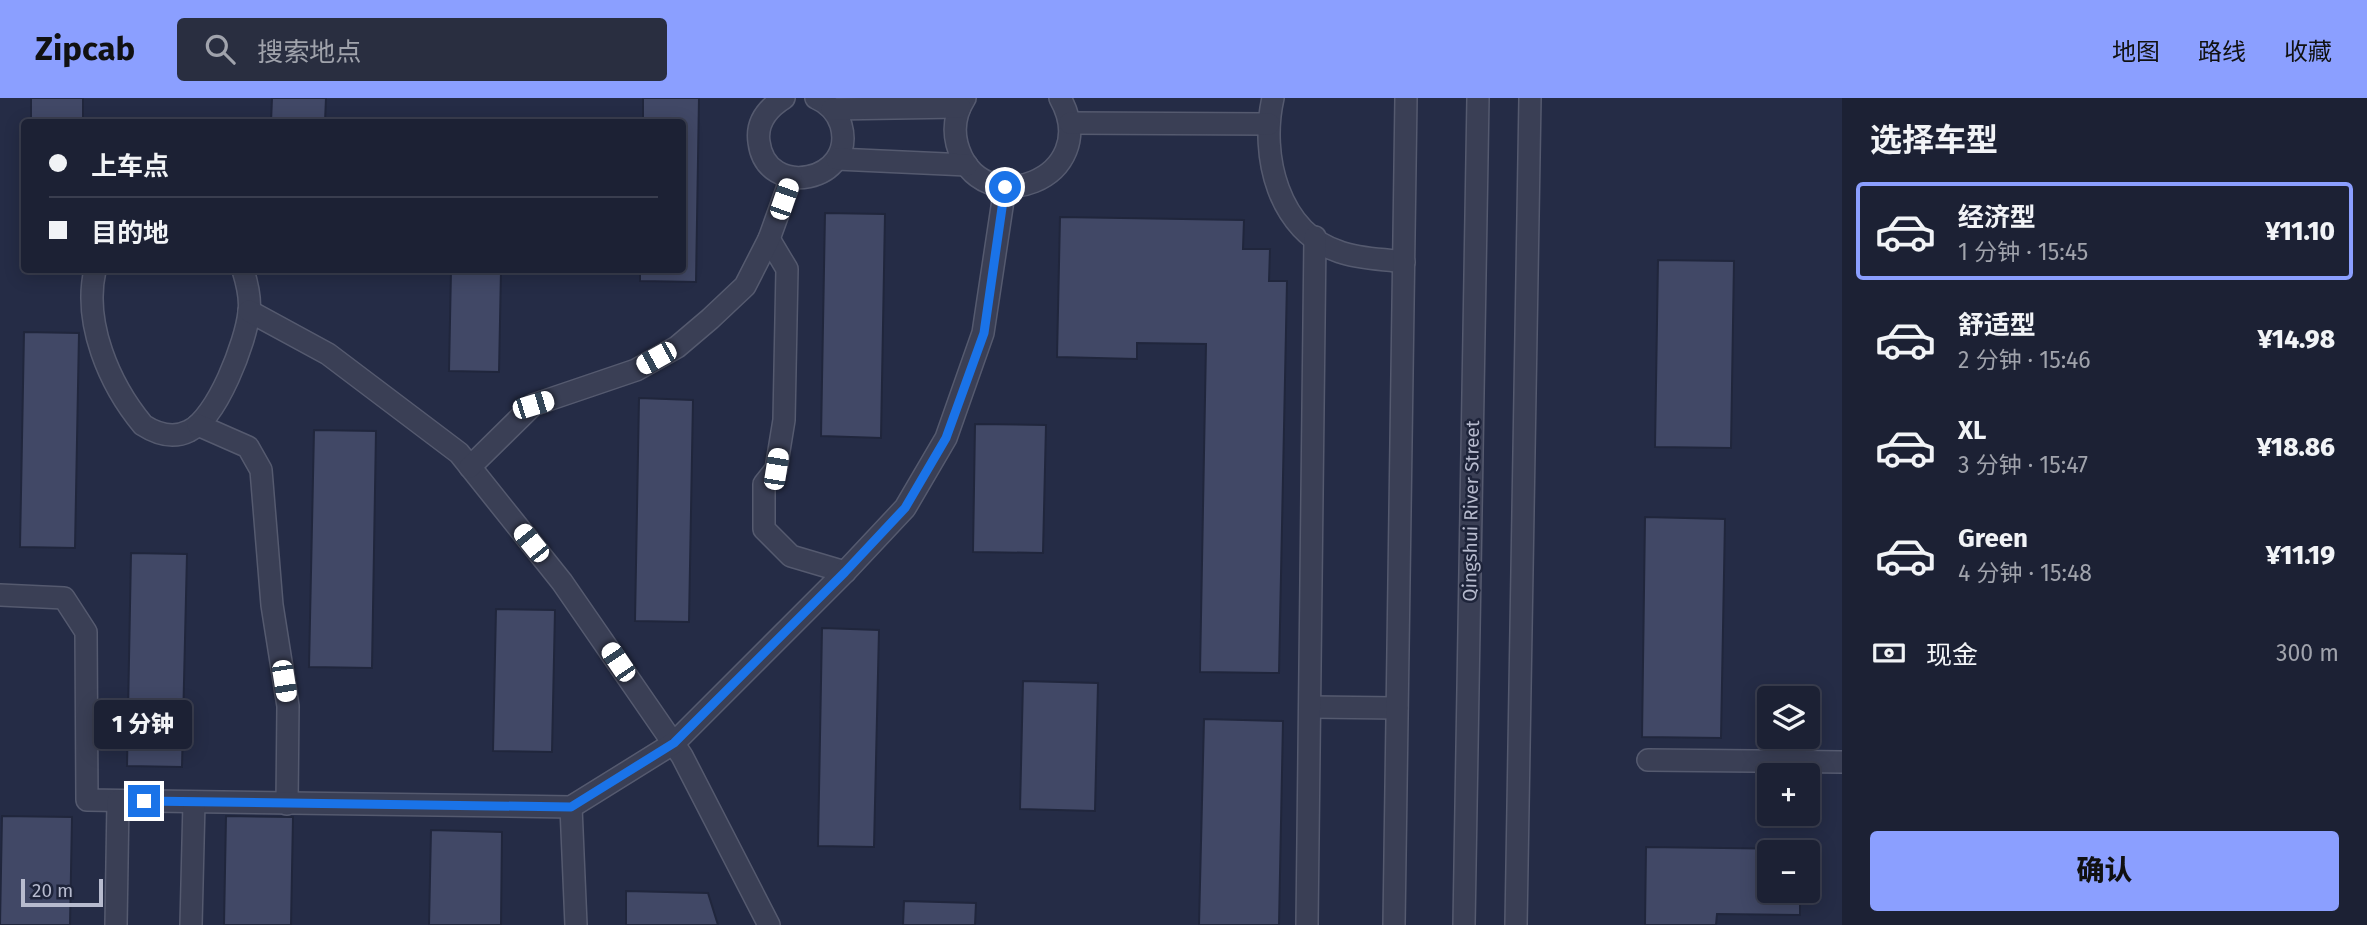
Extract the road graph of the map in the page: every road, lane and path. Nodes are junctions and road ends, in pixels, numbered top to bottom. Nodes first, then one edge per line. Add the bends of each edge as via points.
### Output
1 (784, 98) edge
2 (1060, 98) edge
3 (1273, 98) edge
4 (1406, 98) edge
5 (1478, 98) edge
6 (1530, 98) edge
7 (962, 103) edge
8 (824, 104) edge
9 (1070, 123) junction
10 (1269, 124) junction
11 (837, 159) junction
12 (967, 165) junction
13 (791, 178) junction
14 (1005, 187) junction
15 (1315, 237) junction
16 (769, 239) junction
17 (1404, 262) junction
18 (95, 273) edge
19 (243, 273) edge
20 (249, 311) junction
21 (198, 425) junction
22 (470, 467) junction
23 (845, 572) junction
24 (0, 595) edge
25 (1311, 707) junction
26 (1397, 708) junction
27 (674, 743) junction
28 (1648, 760) dead end
29 (1842, 762) edge
30 (118, 800) junction
31 (194, 802) junction
32 (287, 804) junction
33 (571, 807) junction
34 (116, 925) edge
35 (191, 925) edge
36 (576, 925) edge
37 (769, 925) edge
38 (1307, 925) edge
39 (1394, 925) edge
40 (1464, 925) edge
41 (1516, 925) edge

1 - 13 street via 764,115 758,141 768,165
2 - 9 street
3 - 10 street
4 - 17 street
5 - 40 street, Qingshui River Street
6 - 41 street
7 - 8 street
7 - 12 street via 955,137
8 - 11 street via 843,133
9 - 10 street
9 - 14 street via 1066,152 1058,165 1034,183
10 - 15 street via 1272,167 1286,209
11 - 12 street
11 - 13 street via 817,176
12 - 14 street via 977,175
13 - 16 street
14 - 23 street via 984,333 946,438 905,508
15 - 17 street via 1339,252
15 - 25 street
16 - 22 street via 745,286 677,346 636,370 533,405
16 - 23 street via 787,270 784,420 776,469 764,484 764,529 791,556
17 - 26 street
18 - 21 street via 92,299 97,337 135,415 143,425 164,435 188,432
19 - 20 street
20 - 21 street via 227,379
20 - 22 street via 328,355 459,453
21 - 32 street via 248,447 261,470 272,605 288,706
22 - 27 street via 562,582
23 - 27 street
24 - 30 street via 64,598 86,632 87,800
25 - 26 street
25 - 38 street
26 - 39 street
27 - 33 street
27 - 37 street
28 - 29 street
30 - 31 street
30 - 34 street
31 - 32 street
31 - 35 street
32 - 33 street
33 - 36 street

